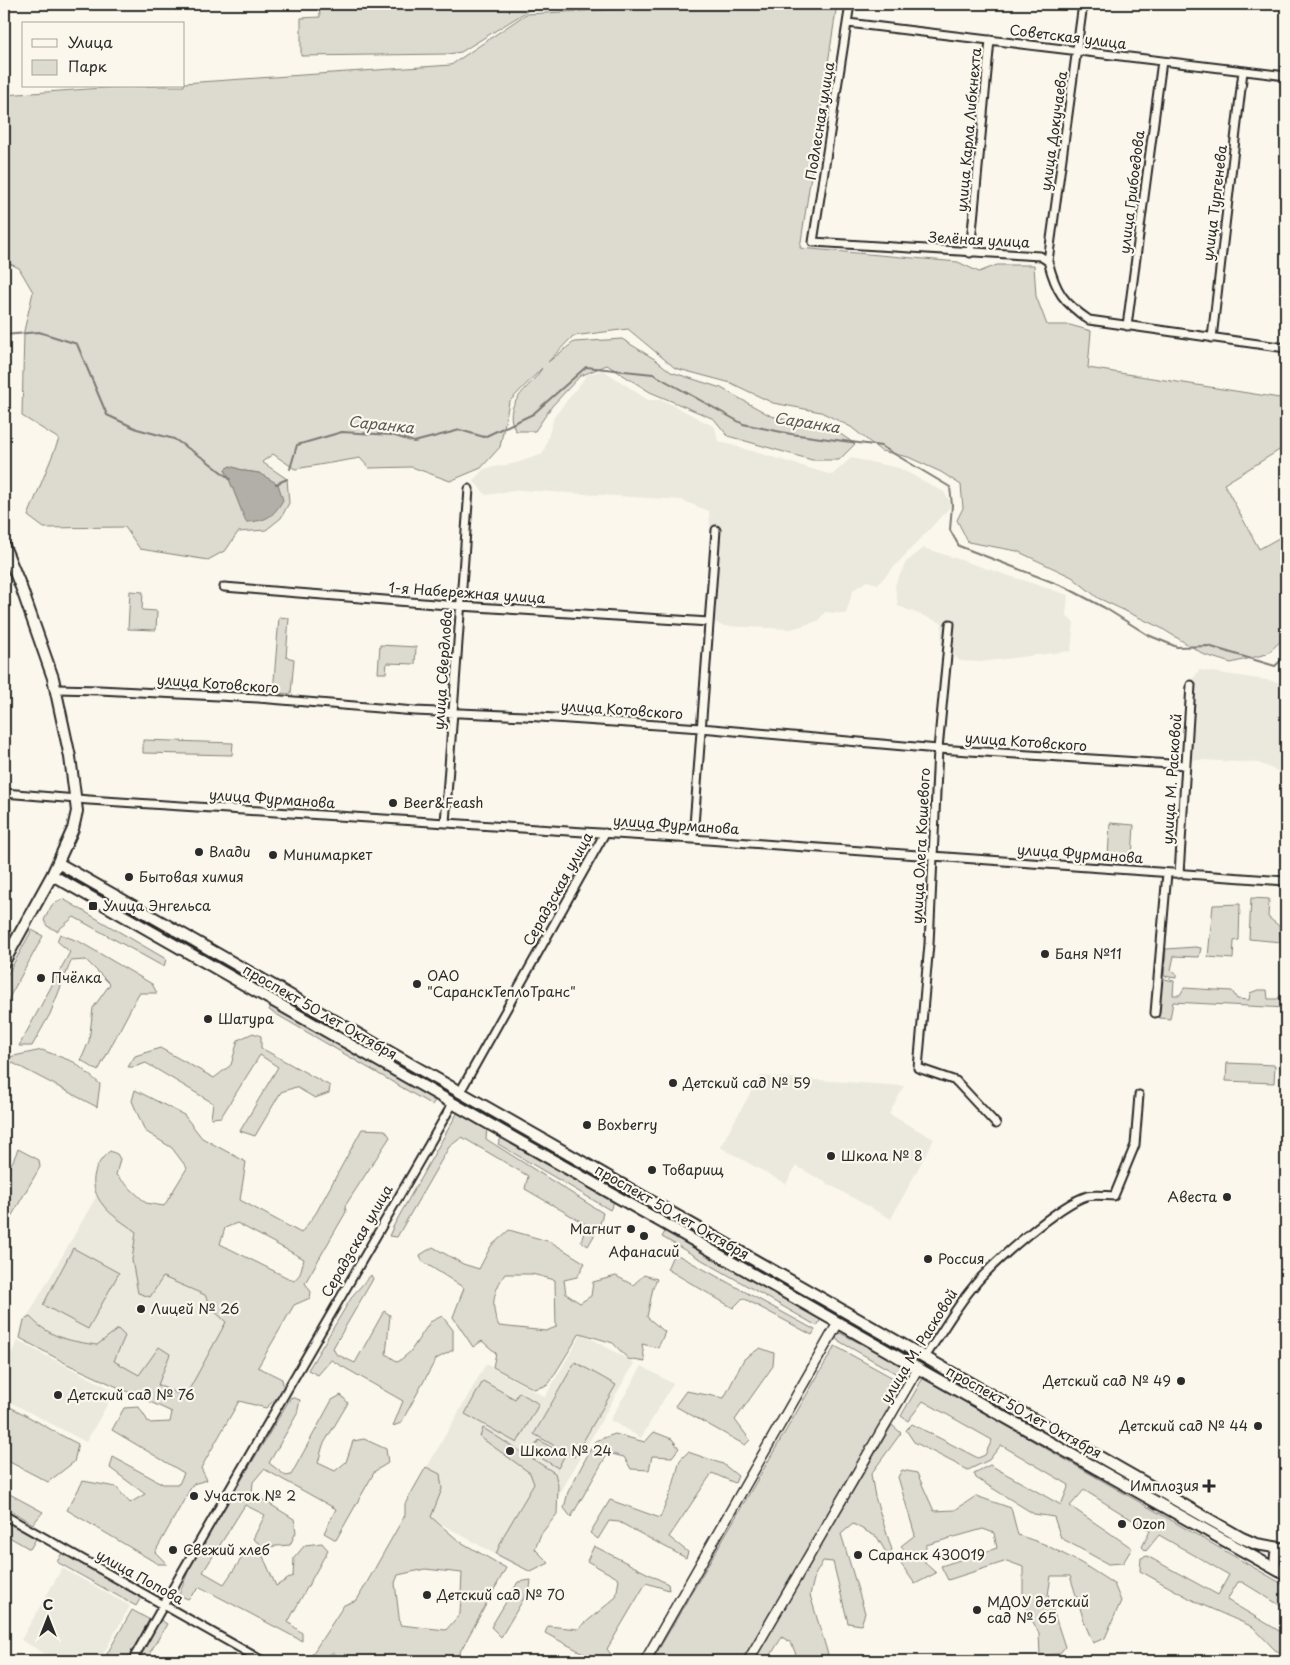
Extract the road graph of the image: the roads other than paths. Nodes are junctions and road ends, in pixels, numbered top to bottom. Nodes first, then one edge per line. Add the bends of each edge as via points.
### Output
1 (850, 4) edge
2 (1083, 4) edge
3 (848, 23) junction
4 (990, 40) junction
5 (1078, 51) junction
6 (1162, 61) junction
7 (1243, 71) junction
8 (1286, 76) edge
9 (813, 242) joint
10 (970, 253) junction
11 (1048, 261) junction
12 (1127, 326) junction
13 (1212, 338) junction
14 (1286, 348) edge
15 (469, 489) dead end
16 (716, 530) dead end
17 (4, 546) edge
18 (224, 587) dead end
19 (460, 606) junction
20 (709, 622) junction
21 (950, 624) dead end
22 (1191, 685) dead end
23 (56, 689) junction
24 (454, 712) junction
25 (701, 728) junction
26 (938, 749) junction
27 (1186, 765) junction
28 (4, 792) edge
29 (76, 798) junction
30 (445, 822) junction
31 (605, 833) junction
32 (693, 839) junction
33 (932, 855) junction
34 (58, 863) junction
35 (1166, 873) junction
36 (1179, 874) junction
37 (52, 875) junction
38 (1286, 881) edge
39 (4, 962) edge
40 (1155, 1013) dead end
41 (460, 1092) junction
42 (1140, 1095) dead end
43 (453, 1103) junction
44 (996, 1124) dead end
45 (847, 1312) junction
46 (838, 1323) junction
47 (925, 1357) junction
48 (918, 1368) junction
49 (4, 1515) edge
50 (1286, 1549) edge
51 (1283, 1573) edge
52 (164, 1605) junction
53 (132, 1661) edge
54 (263, 1661) edge
55 (645, 1661) edge
56 (748, 1661) edge

1 - 3 street, Подлесная улица
2 - 5 street, улица Докучаева
3 - 4 street, Советская улица
3 - 9 street, Подлесная улица
4 - 5 street, Советская улица
4 - 10 street, улица Карла Либкнехта
5 - 6 street, Советская улица
5 - 11 street, улица Докучаева
6 - 7 street, Советская улица
6 - 12 street, улица Грибоедова
7 - 8 street, Советская улица
7 - 13 street, улица Тургенева
9 - 10 street, Зелёная улица
10 - 11 street, Зелёная улица via 1040,256
11 - 12 street via 1054,284 1069,306 1089,320
12 - 13 street
13 - 14 street
15 - 19 street, улица Свердлова
16 - 20 street
17 - 23 main road
18 - 19 street, 1-я Набережная улица
19 - 20 street, 1-я Набережная улица
19 - 24 street, улица Свердлова
20 - 25 street
21 - 26 street, улица Олега Кошевого
22 - 27 street, улица М. Расковой
23 - 24 street, улица Котовского
23 - 29 main road
24 - 25 street, улица Котовского
24 - 30 street, улица Свердлова
25 - 26 street, улица Котовского
25 - 32 street
26 - 27 street, улица Котовского
26 - 33 street, улица Олега Кошевого
27 - 36 street, улица М. Расковой
28 - 29 street, улица Фурманова
29 - 30 street, улица Фурманова
29 - 34 main road via 76,820
30 - 31 street, улица Фурманова
31 - 32 street, улица Фурманова
31 - 41 street, Серадзская улица
32 - 33 street, улица Фурманова
33 - 35 street, улица Фурманова
33 - 44 street, улица Олега Кошевого via 929,944 918,1068 956,1081
34 - 37 main road
34 - 41 main road, проспект 50 лет Октября
35 - 36 street, улица Фурманова
35 - 40 street
36 - 38 street, улица Фурманова
37 - 39 main road
37 - 43 main road, проспект 50 лет Октября
41 - 43 main road, Серадзская улица
41 - 45 main road, проспект 50 лет Октября
42 - 47 street, улица М. Расковой via 1134,1145 1114,1196 1088,1196 1076,1201 1007,1253 973,1286
43 - 46 main road, проспект 50 лет Октября
43 - 52 street, Серадзская улица
45 - 46 main road
45 - 47 main road, проспект 50 лет Октября
46 - 48 main road, проспект 50 лет Октября
46 - 55 street
47 - 48 main road, улица М. Расковой
47 - 50 main road, проспект 50 лет Октября via 1242,1538
48 - 51 main road, проспект 50 лет Октября
48 - 56 street, улица М. Расковой
49 - 52 street, улица Попова
50 - 51 main road, проспект 50 лет Октября via 1276,1554 1275,1564
52 - 53 street, Серадзская улица
52 - 54 street, улица Попова

